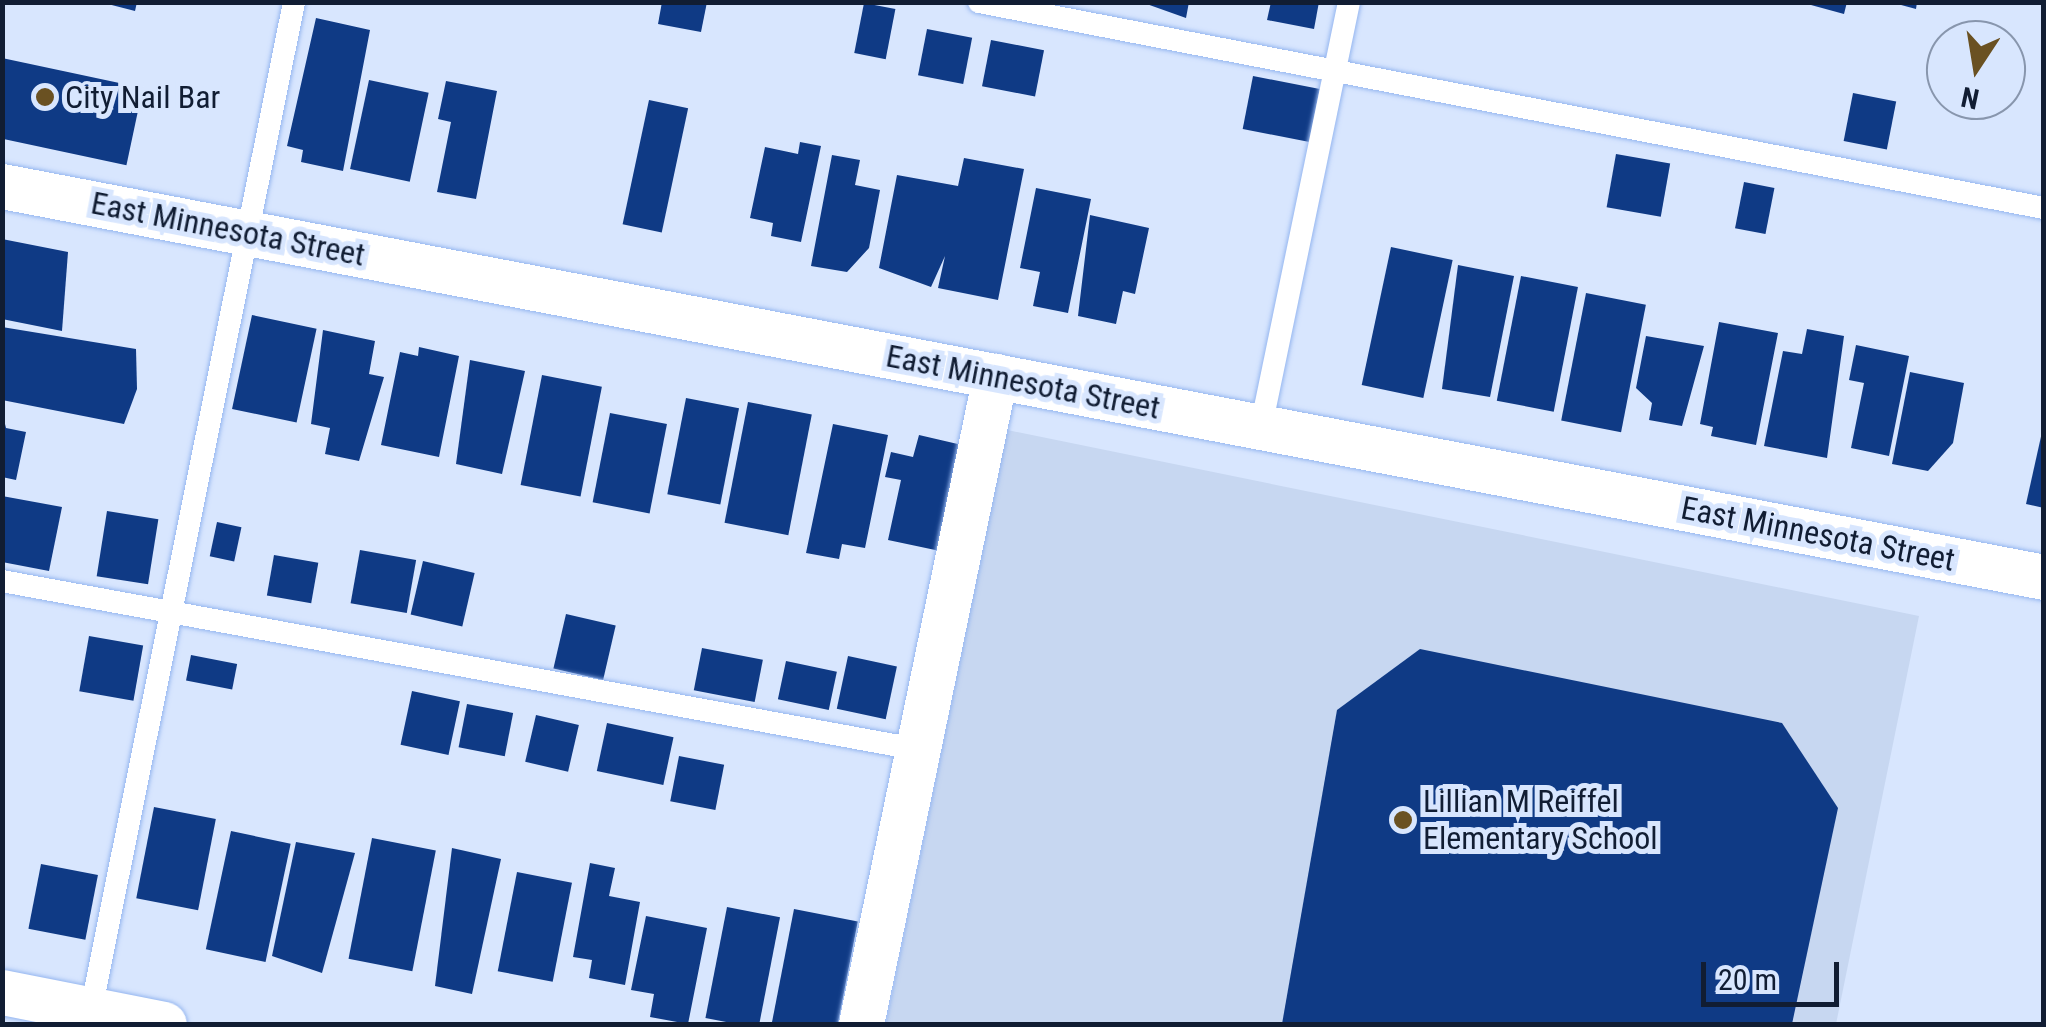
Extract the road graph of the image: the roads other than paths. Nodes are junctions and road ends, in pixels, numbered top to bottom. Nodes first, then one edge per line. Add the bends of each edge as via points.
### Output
1 (294, 2) edge
2 (979, 2) edge
3 (1349, 2) edge
4 (1335, 71) junction
5 (2, 186) edge
6 (2044, 208) edge
7 (248, 232) junction
8 (995, 376) junction
9 (1262, 428) junction
10 (2044, 577) edge
11 (2, 581) edge
12 (171, 612) junction
13 (916, 750) junction
14 (18, 1005) edge
15 (91, 1010) junction
16 (164, 1024) edge
17 (862, 1024) edge

1 - 7 lane
2 - 4 lane
3 - 4 lane
4 - 6 lane
4 - 9 lane
5 - 7 street, East Minnesota Street
7 - 8 street, East Minnesota Street
7 - 12 lane
8 - 9 street, East Minnesota Street
8 - 13 street
9 - 10 street, East Minnesota Street
11 - 12 lane
12 - 13 lane
12 - 15 lane
13 - 17 street
14 - 15 street
15 - 16 street

